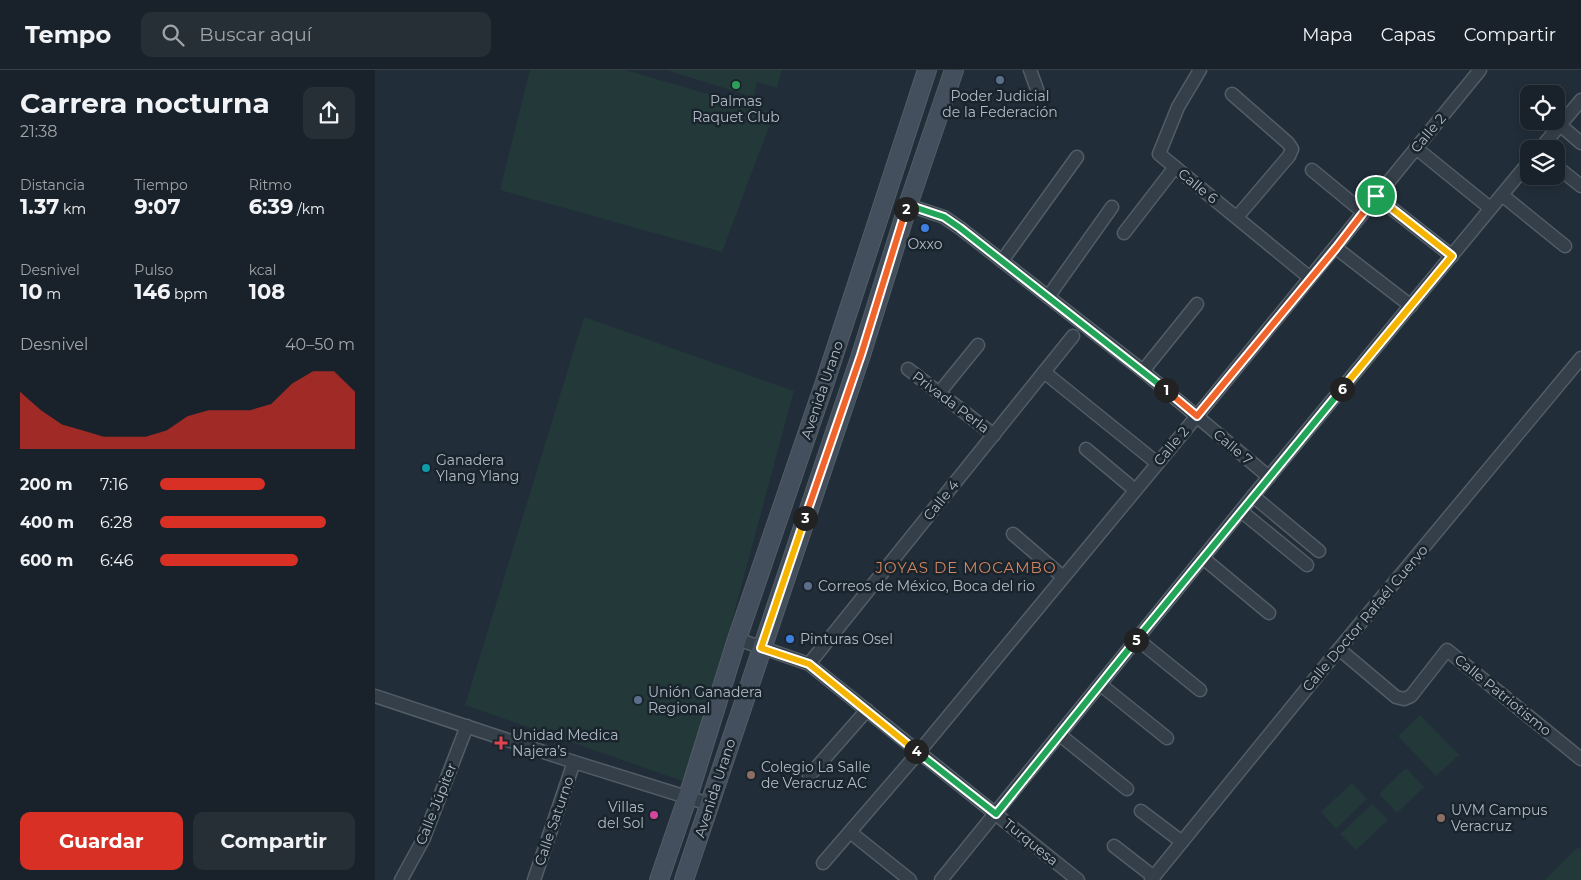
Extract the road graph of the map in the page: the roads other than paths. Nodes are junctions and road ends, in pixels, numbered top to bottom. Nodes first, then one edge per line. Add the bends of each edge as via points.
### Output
1 (927, 70) edge
2 (954, 70) edge
3 (1030, 70) edge
4 (1200, 70) edge
5 (1480, 70) edge
6 (1038, 92) dead end
7 (1232, 94) dead end
8 (1581, 100) edge
9 (913, 114) junction
10 (1565, 118) edge
11 (937, 121) junction
12 (1555, 130) edge
13 (1565, 130) edge
14 (1547, 140) edge
15 (1581, 143) edge
16 (1417, 148) junction
17 (1077, 157) dead end
18 (1175, 168) junction
19 (1312, 170) dead end
20 (1520, 173) edge
21 (1565, 173) edge
22 (1581, 186) edge
23 (1502, 195) junction
24 (1376, 196) junction
25 (908, 205) junction
26 (1112, 206) dead end
27 (1491, 208) junction
28 (1363, 212) junction
29 (1237, 217) junction
30 (1124, 234) dead end
31 (1565, 246) dead end
32 (1336, 248) junction
33 (1452, 256) junction
34 (1002, 261) junction
35 (1310, 278) junction
36 (1048, 297) junction
37 (1197, 304) dead end
38 (1411, 306) junction
39 (1073, 336) dead end
40 (978, 345) dead end
41 (1581, 358) edge
42 (908, 370) dead end
43 (1143, 371) junction
44 (1044, 372) junction
45 (939, 393) junction
46 (1197, 416) junction
47 (994, 435) junction
48 (1086, 448) dead end
49 (1157, 464) junction
50 (1269, 477) junction
51 (1135, 490) junction
52 (1253, 496) junction
53 (1241, 511) junction
54 (1013, 534) dead end
55 (1319, 551) dead end
56 (1203, 558) junction
57 (1307, 565) dead end
58 (1063, 577) junction
59 (1269, 613) dead end
60 (737, 639) junction
61 (1137, 639) junction
62 (761, 648) junction
63 (1339, 650) junction
64 (809, 664) junction
65 (1101, 685) junction
66 (1201, 690) dead end
67 (375, 696) edge
68 (867, 710) junction
69 (467, 726) junction
70 (1060, 735) junction
71 (1167, 738) dead end
72 (918, 753) junction
73 (1581, 759) edge
74 (574, 762) junction
75 (809, 776) dead end
76 (1127, 789) dead end
77 (687, 798) junction
78 (709, 804) junction
79 (1141, 811) dead end
80 (996, 814) junction
81 (848, 835) junction
82 (1182, 842) junction
83 (1114, 846) dead end
84 (823, 863) dead end
85 (1152, 878) edge
86 (401, 880) edge
87 (534, 880) edge
88 (659, 880) edge
89 (684, 880) edge
90 (896, 880) edge
91 (910, 880) edge
92 (941, 880) edge
93 (1079, 880) edge

1 - 9 main road, Avenida Urano
2 - 11 main road, Avenida Urano
3 - 6 street
4 - 18 street, Calle 6 via 1178,107 1159,154
5 - 16 street, Calle 2
7 - 29 street via 1292,149
8 - 10 street
9 - 11 main road
9 - 60 main road, Avenida Urano
11 - 25 main road, Avenida Urano
12 - 14 street
13 - 15 street
16 - 24 street, Calle 2
16 - 27 street
17 - 34 street
18 - 29 street, Calle 6
18 - 30 street
19 - 28 street
20 - 23 street
21 - 22 street
23 - 27 street
23 - 31 street
24 - 28 street, Calle 2
24 - 33 street
25 - 34 street, Calle 7 via 944,217
25 - 62 main road, Avenida Urano via 861,355
26 - 36 street
27 - 33 street
28 - 32 street, Calle 2
29 - 35 street, Calle 6
32 - 35 street, Calle 2
32 - 38 street
33 - 38 street
34 - 36 street, Calle 7
35 - 46 street, Calle 2
36 - 43 street, Calle 7
37 - 43 street
38 - 50 street
39 - 44 street, Calle 4
40 - 45 street
41 - 63 street, Calle Doctor Rafaél Cuervo
42 - 45 street, Privada Perla
43 - 46 street, Calle 7
44 - 47 street, Calle 4
44 - 49 street
45 - 47 street, Privada Perla
46 - 49 street, Calle 2
46 - 50 street, Calle 7
47 - 64 street, Calle 4
48 - 51 street
49 - 51 street, Calle 2
50 - 52 street
51 - 58 street, Calle 2
52 - 53 street
52 - 55 street
53 - 56 street
53 - 57 street
54 - 58 street
56 - 59 street
56 - 61 street
58 - 72 street, Calle 2
60 - 62 street, Turquesa
60 - 77 main road, Avenida Urano
61 - 65 street
61 - 66 street
62 - 64 street, Turquesa
62 - 78 main road, Avenida Urano
63 - 73 street, Calle Patriotismo via 1404,699 1411,696 1447,650
63 - 82 street, Calle Doctor Rafaél Cuervo
64 - 68 street, Turquesa
65 - 70 street
65 - 71 street
67 - 69 street
68 - 72 street, Turquesa
68 - 75 street
69 - 74 street
69 - 86 street, Calle Júpiter via 423,840
70 - 76 street
70 - 80 street
72 - 80 street, Turquesa
72 - 81 street, Calle 2
74 - 77 street
74 - 87 street, Calle Saturno
77 - 78 street
77 - 88 main road, Avenida Urano
78 - 89 main road, Avenida Urano
79 - 82 street
80 - 92 street
80 - 93 street, Turquesa
81 - 84 street, Calle 2
81 - 90 street
81 - 91 street
82 - 85 street, Calle Doctor Rafaél Cuervo
83 - 85 street

